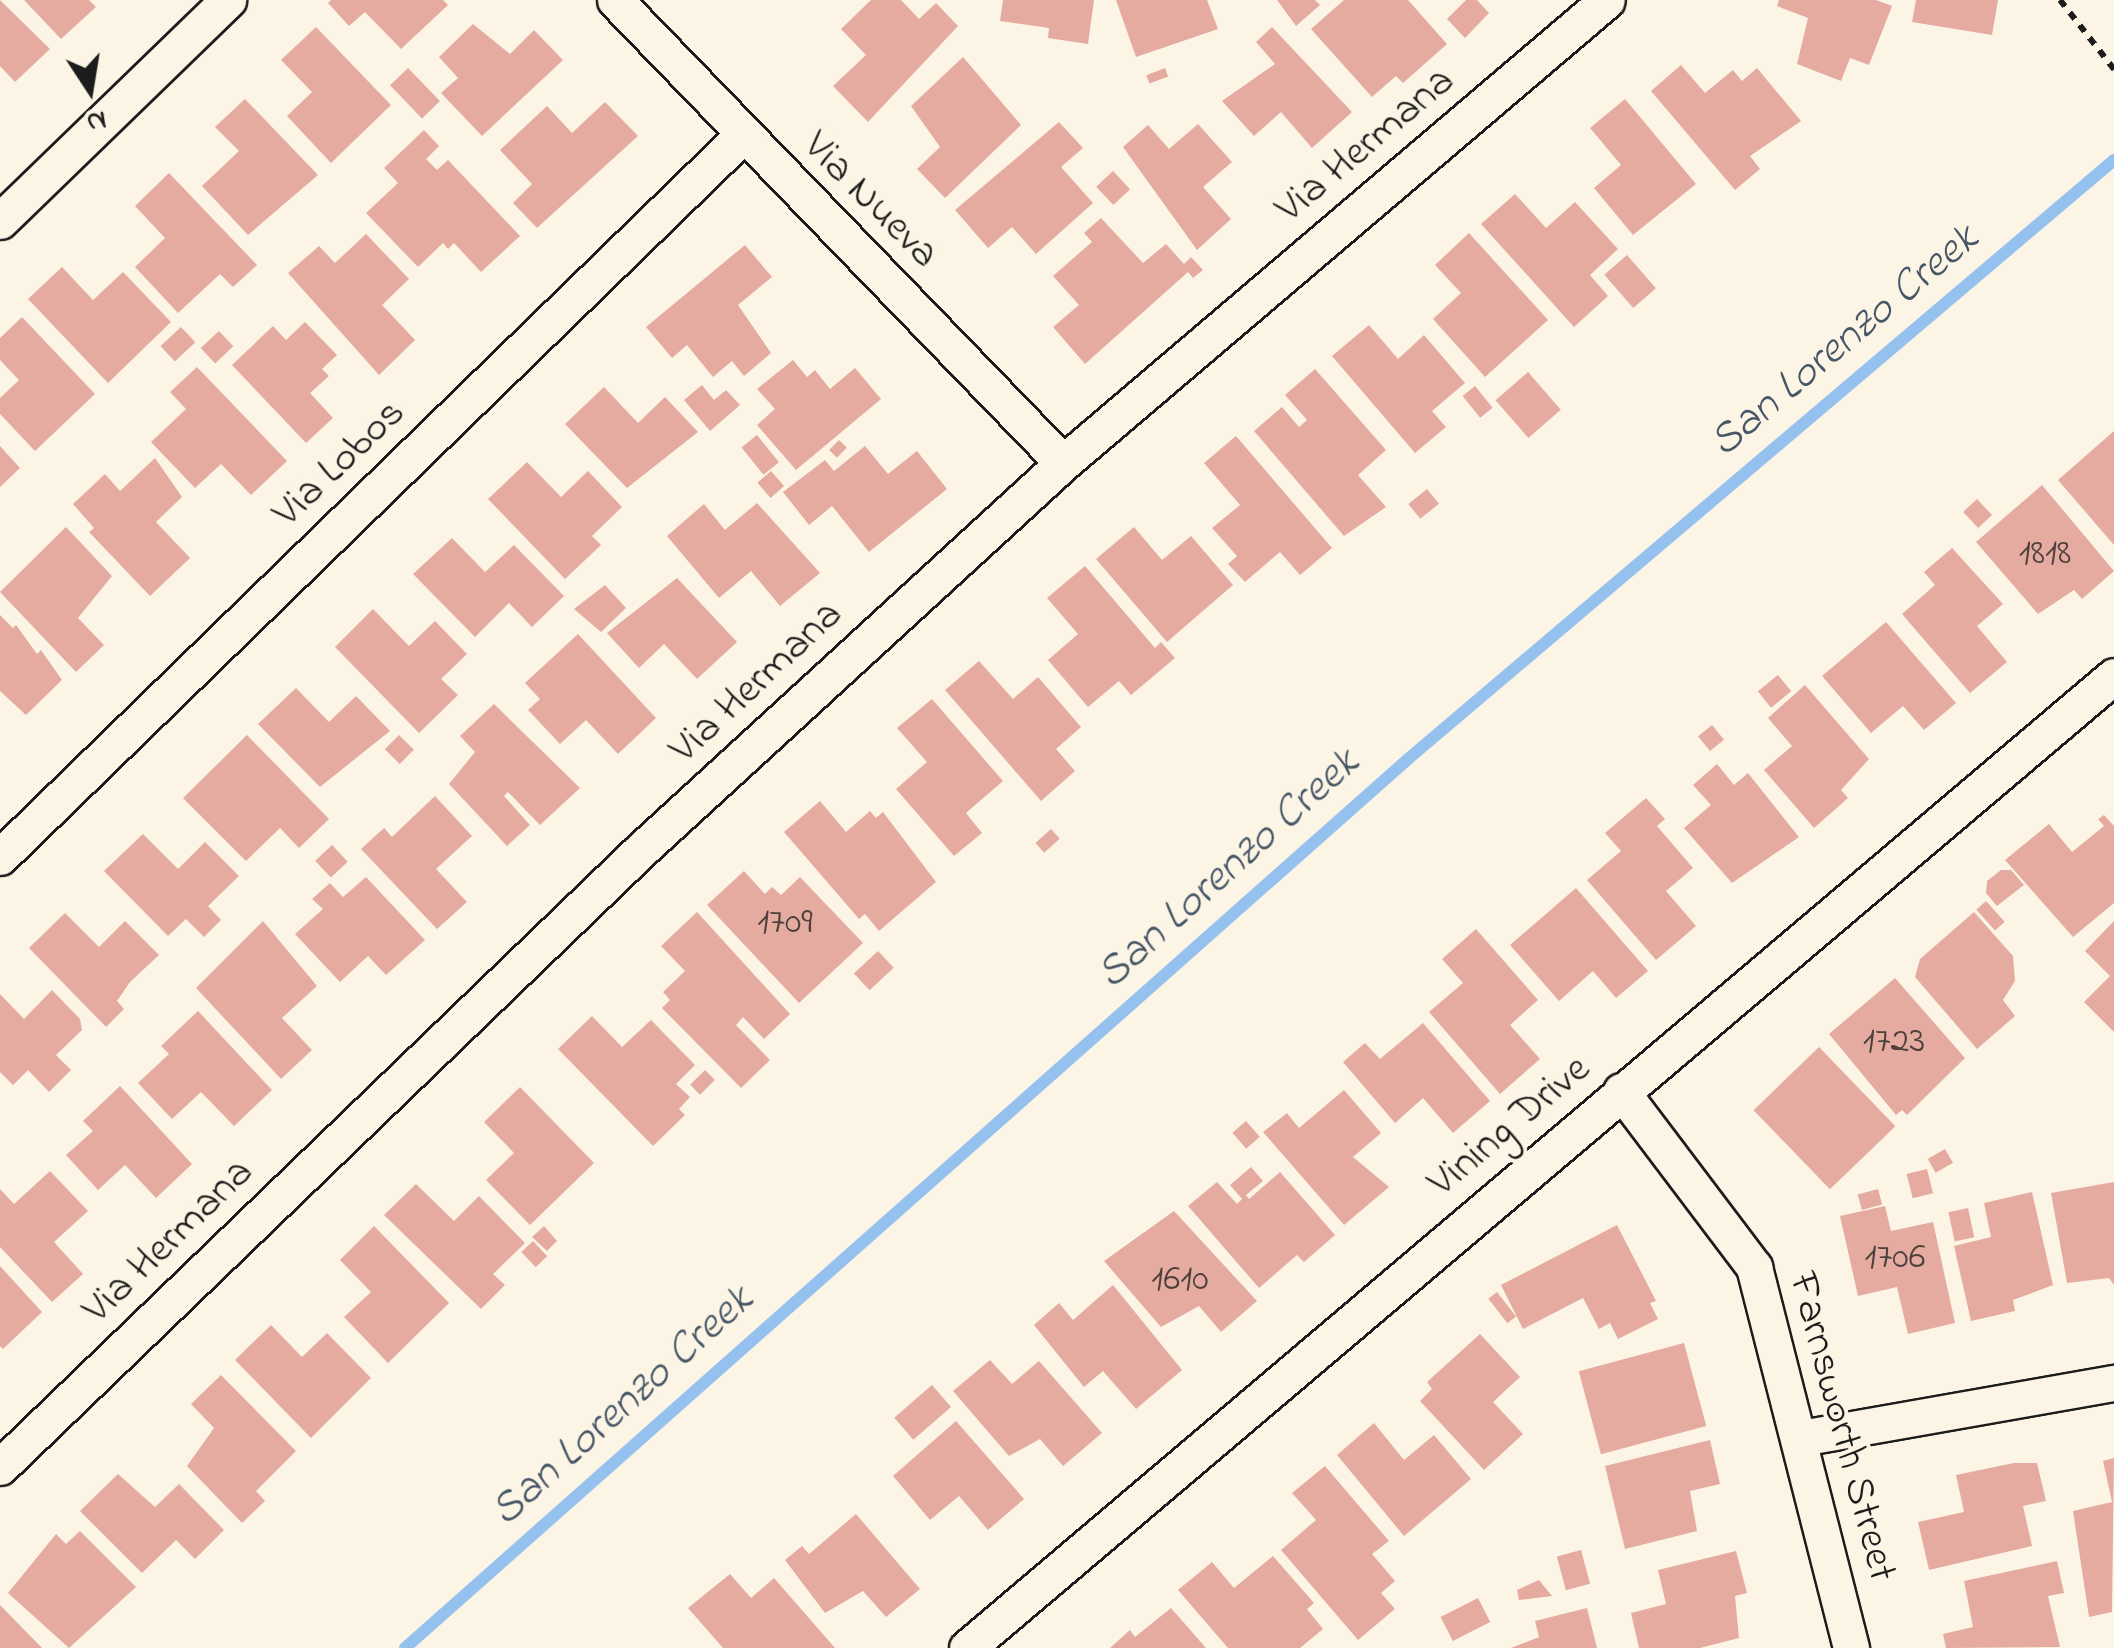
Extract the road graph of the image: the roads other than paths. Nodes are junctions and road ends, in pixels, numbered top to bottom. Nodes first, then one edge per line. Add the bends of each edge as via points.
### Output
1 (228, 0) edge
2 (615, 0) edge
3 (1607, 0) edge
4 (742, 136) junction
5 (0, 220) edge
6 (1063, 463) junction
7 (2111, 684) edge
8 (0, 857) edge
9 (1621, 1092) junction
10 (2114, 1383) edge
11 (1801, 1438) junction
12 (0, 1467) edge
13 (967, 1648) edge
14 (1851, 1648) edge

1 - 5 street
2 - 4 street, Via Nueva
3 - 6 street, Via Hermana
4 - 6 street, Via Nueva
4 - 8 street, Via Lobos
6 - 12 street, Via Hermana via 641,850
7 - 9 street, Vining Drive
9 - 11 street, Farnsworth Street via 1754,1267
9 - 13 street, Vining Drive
10 - 11 street
11 - 14 street, Farnsworth Street

